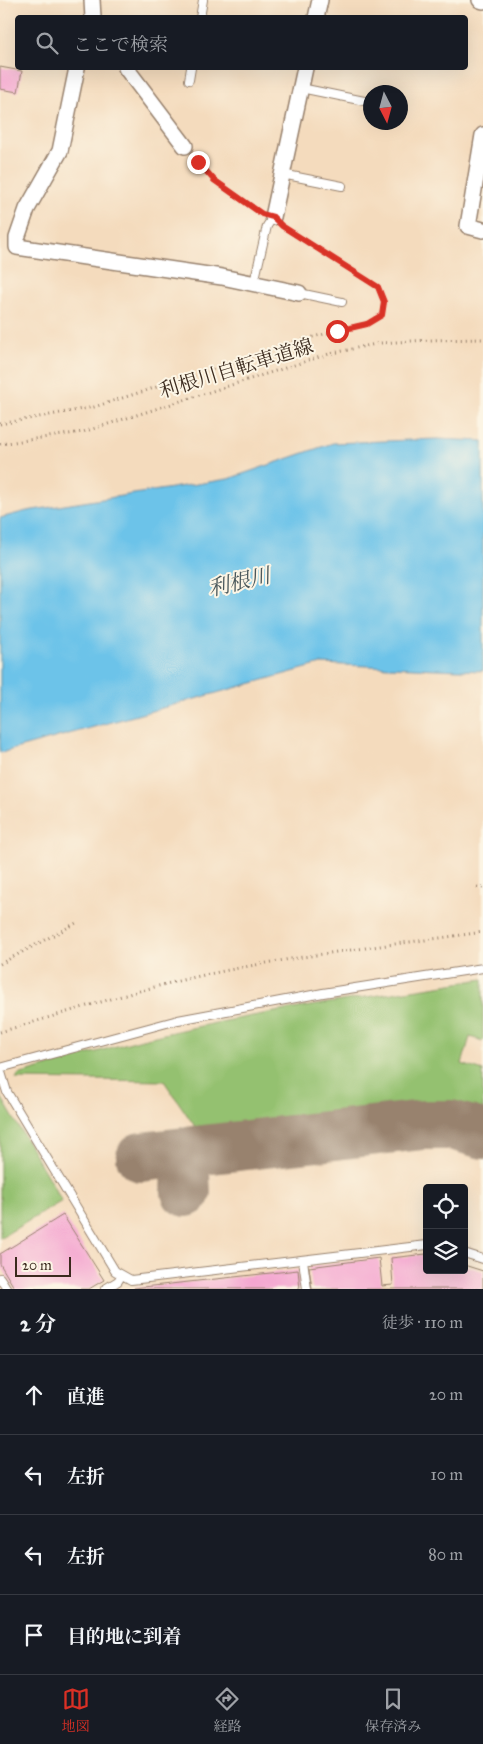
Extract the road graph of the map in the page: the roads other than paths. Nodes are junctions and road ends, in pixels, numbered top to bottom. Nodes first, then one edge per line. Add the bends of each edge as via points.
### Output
1 (92, 0) edge
2 (203, 0) edge
3 (320, 0) edge
4 (93, 15) edge
5 (200, 15) edge
6 (317, 15) edge
7 (77, 70) edge
8 (128, 70) edge
9 (192, 70) edge
10 (305, 70) edge
11 (189, 80) dead end
12 (301, 88) junction
13 (363, 101) edge
14 (483, 135) edge
15 (185, 146) road end
16 (282, 174) junction
17 (342, 186) dead end
18 (273, 217) joint
19 (483, 230) edge
20 (254, 283) junction
21 (300, 293) joint
22 (342, 302) dead end
23 (483, 968) edge
24 (0, 1069) edge
25 (423, 1245) edge
26 (468, 1254) edge
27 (483, 1259) edge
28 (304, 1260) junction
29 (121, 1276) junction
30 (0, 1278) edge
31 (7, 1289) edge
32 (105, 1289) edge
33 (307, 1289) edge

1 - 4 street
2 - 5 lane
3 - 6 street
7 - 20 street via 60,151 27,210 17,238 17,248
8 - 15 street
9 - 11 lane
10 - 12 street
12 - 13 lane
12 - 16 street
14 - 19 street via 468,226
16 - 17 lane
16 - 18 street
18 - 20 lane via 267,226
20 - 21 street
21 - 22 lane
23 - 24 lane via 178,1020
24 - 29 lane via 7,1092
25 - 28 lane
26 - 27 lane
28 - 29 lane via 131,1280
28 - 33 lane
29 - 32 lane
30 - 31 lane

